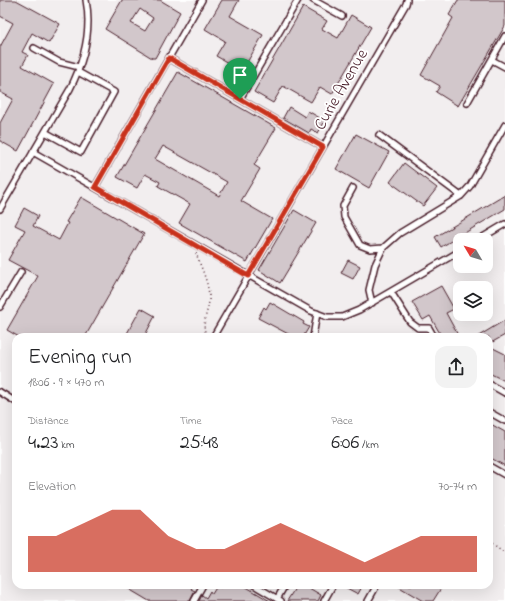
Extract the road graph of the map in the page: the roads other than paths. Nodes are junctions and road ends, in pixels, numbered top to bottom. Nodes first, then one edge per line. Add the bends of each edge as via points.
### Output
1 (86, 0) edge
2 (202, 0) edge
3 (298, 0) edge
4 (313, 0) edge
5 (406, 0) edge
6 (342, 16) dead end
7 (505, 36) edge
8 (34, 48) dead end
9 (169, 58) junction
10 (492, 60) junction
11 (505, 67) edge
12 (79, 69) junction
13 (240, 99) junction
14 (467, 103) dead end
15 (505, 125) edge
16 (45, 132) junction
17 (379, 135) dead end
18 (323, 147) junction
19 (33, 152) junction
20 (95, 187) junction
21 (353, 188) dead end
22 (460, 196) junction
23 (0, 209) edge
24 (505, 224) edge
25 (490, 233) edge
26 (383, 248) junction
27 (453, 255) edge
28 (21, 272) dead end
29 (248, 276) junction
30 (391, 292) junction
31 (372, 303) junction
32 (0, 307) edge
33 (317, 313) junction
34 (214, 333) edge
35 (314, 333) edge
36 (432, 333) edge
37 (493, 386) edge
38 (0, 392) edge
39 (505, 393) edge
40 (12, 400) edge
41 (493, 414) edge
42 (505, 421) edge
43 (493, 468) edge
44 (505, 475) edge
45 (201, 589) edge
46 (261, 589) edge
47 (283, 589) edge
48 (331, 589) edge
49 (375, 589) edge
50 (279, 600) edge
51 (194, 601) edge
52 (324, 601) edge
53 (368, 601) edge

1 - 12 lane via 88,36
2 - 9 lane
3 - 13 lane
4 - 6 lane
5 - 18 lane, Curie Avenue
7 - 10 lane
8 - 12 lane via 59,62
9 - 13 lane
9 - 20 lane
10 - 11 lane
10 - 14 lane
12 - 16 lane
12 - 16 lane via 114,92 81,152
13 - 18 lane
15 - 22 lane via 470,186
16 - 19 lane
17 - 22 lane
18 - 29 lane, Curie Avenue
19 - 20 lane
19 - 23 lane
20 - 29 lane
21 - 26 lane via 343,206 344,217 360,244 370,249
22 - 26 lane via 400,233
24 - 25 lane
26 - 31 lane via 375,264 369,290
27 - 30 lane
28 - 32 lane
29 - 33 lane
29 - 34 lane, Curie Avenue
30 - 31 lane
30 - 36 lane via 410,322 418,328 429,328
31 - 33 lane via 342,317 327,317
33 - 35 lane
37 - 39 lane
38 - 40 lane
41 - 42 lane
43 - 44 lane
45 - 51 lane
46 - 50 lane
47 - 50 lane
48 - 52 lane
49 - 53 lane

